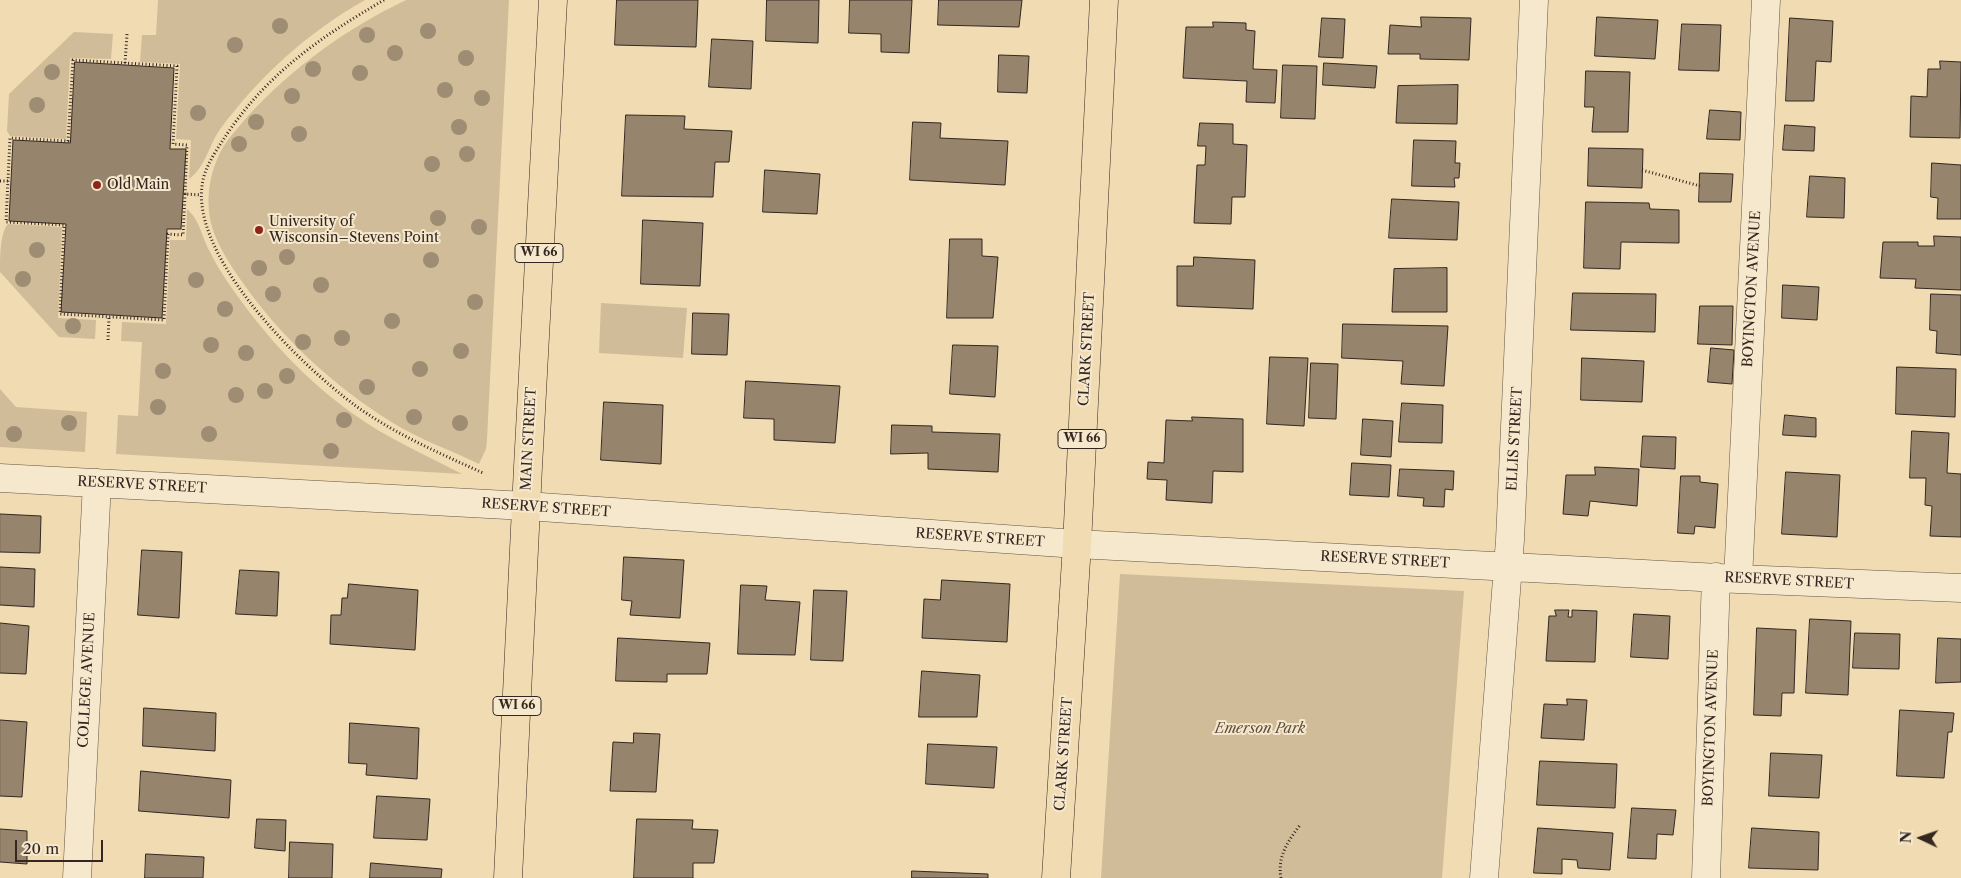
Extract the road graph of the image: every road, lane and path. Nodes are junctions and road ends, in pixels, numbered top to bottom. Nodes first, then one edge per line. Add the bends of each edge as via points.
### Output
1 (384, 0) edge
2 (553, 0) edge
3 (1104, 0) edge
4 (1534, 0) edge
5 (1766, 0) edge
6 (127, 34) dead end
7 (125, 63) junction
8 (1642, 170) dead end
9 (0, 181) edge
10 (8, 181) junction
11 (1700, 186) dead end
12 (185, 194) junction
13 (201, 195) junction
14 (109, 317) junction
15 (108, 340) dead end
16 (483, 473) dead end
17 (0, 478) edge
18 (97, 483) junction
19 (526, 506) junction
20 (1077, 544) junction
21 (1508, 566) junction
22 (1727, 578) junction
23 (1961, 588) edge
24 (1300, 825) dead end
25 (77, 878) edge
26 (508, 878) edge
27 (1056, 878) edge
28 (1281, 878) edge
29 (1484, 878) edge
30 (1706, 878) edge

1 - 13 path via 299,54 266,85 214,153 204,174
2 - 19 main road, MAIN STREET / WI 66
3 - 20 main road, CLARK STREET / WI 66
4 - 21 street, ELLIS STREET
5 - 22 street, BOYINGTON AVENUE
6 - 7 path
7 - 10 path via 73,60 68,141 10,138
7 - 12 path via 177,66 173,144 187,145
8 - 11 path
9 - 10 path
10 - 14 path via 6,222 64,226 60,314
12 - 13 path
12 - 14 path via 183,235 168,234 164,320
13 - 16 path via 205,223 219,258 237,286 290,349 356,406 398,432
14 - 15 path
17 - 18 street, RESERVE STREET
18 - 19 street, RESERVE STREET
18 - 25 street, COLLEGE AVENUE
19 - 20 street, RESERVE STREET
19 - 26 main road, MAIN STREET / WI 66
20 - 21 street, RESERVE STREET
20 - 27 main road, CLARK STREET / WI 66
21 - 22 street, RESERVE STREET
21 - 29 street, ELLIS STREET
22 - 23 street, RESERVE STREET
22 - 30 street, BOYINGTON AVENUE
24 - 28 path via 1286,844 1279,869

